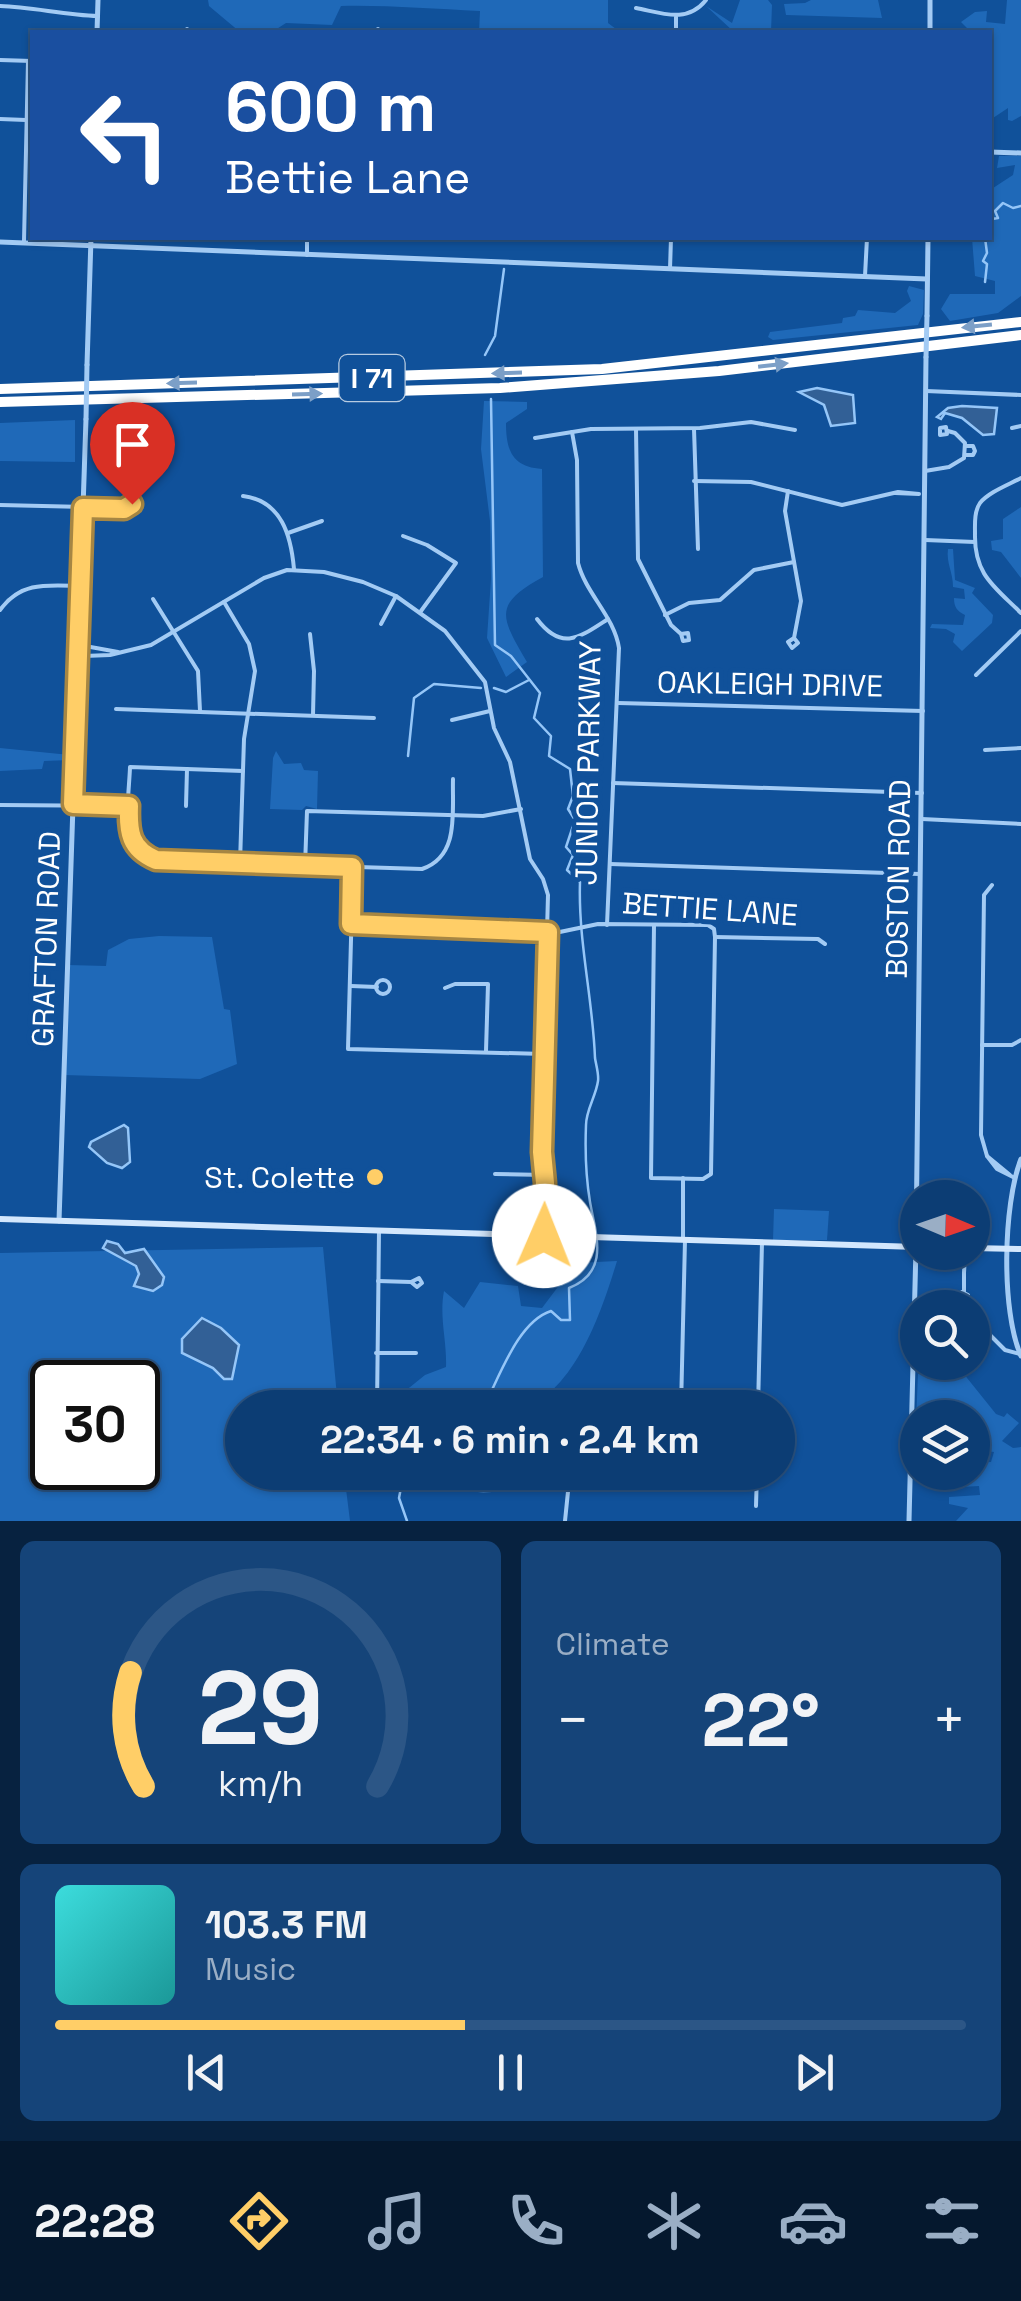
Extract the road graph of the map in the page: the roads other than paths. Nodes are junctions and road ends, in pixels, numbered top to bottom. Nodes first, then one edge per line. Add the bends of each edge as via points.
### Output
1 (98, 0) edge
2 (706, 0) edge
3 (930, 0) edge
4 (0, 6) edge
5 (636, 8) dead end
6 (676, 15) junction
7 (98, 16) junction
8 (97, 30) edge
9 (676, 30) edge
10 (930, 30) edge
11 (0, 60) edge
12 (30, 61) edge
13 (0, 119) edge
14 (26, 120) junction
15 (992, 152) edge
16 (1021, 153) edge
17 (92, 240) edge
18 (170, 240) edge
19 (308, 240) edge
20 (671, 240) edge
21 (867, 240) edge
22 (928, 240) edge
23 (0, 242) edge
24 (24, 244) junction
25 (91, 246) junction
26 (170, 249) junction
27 (307, 255) junction
28 (670, 269) junction
29 (866, 276) junction
30 (928, 279) junction
31 (1021, 322) edge
32 (1021, 335) edge
33 (0, 389) edge
34 (926, 391) junction
35 (1021, 395) edge
36 (0, 402) edge
37 (1021, 426) edge
38 (636, 428) junction
39 (694, 428) junction
40 (1012, 428) dead end
41 (795, 430) dead end
42 (572, 432) junction
43 (948, 432) dead end
44 (535, 438) dead end
45 (125, 442) dead end
46 (925, 469) junction
47 (1021, 478) edge
48 (694, 481) junction
49 (788, 491) junction
50 (922, 494) junction
51 (243, 496) dead end
52 (0, 506) edge
53 (83, 508) junction
54 (322, 521) dead end
55 (288, 532) junction
56 (404, 536) dead end
57 (925, 540) junction
58 (974, 542) junction
59 (698, 549) dead end
60 (794, 562) junction
61 (294, 570) junction
62 (80, 586) junction
63 (396, 596) junction
64 (153, 599) dead end
65 (224, 602) junction
66 (0, 610) edge
67 (421, 611) junction
68 (1021, 613) edge
69 (665, 615) junction
70 (537, 619) dead end
71 (608, 619) junction
72 (381, 624) dead end
73 (175, 631) junction
74 (1021, 632) edge
75 (310, 634) dead end
76 (681, 634) dead end
77 (794, 638) dead end
78 (79, 650) junction
79 (118, 652) junction
80 (976, 675) dead end
81 (616, 703) junction
82 (116, 709) dead end
83 (923, 710) junction
84 (490, 711) junction
85 (200, 712) junction
86 (249, 713) junction
87 (313, 716) junction
88 (374, 718) dead end
89 (452, 720) dead end
90 (1021, 748) edge
91 (985, 750) dead end
92 (187, 769) junction
93 (243, 771) junction
94 (453, 778) dead end
95 (613, 783) junction
96 (922, 793) junction
97 (0, 804) edge
98 (73, 804) junction
99 (129, 806) junction
100 (186, 806) dead end
101 (520, 809) junction
102 (452, 816) junction
103 (922, 819) junction
104 (1021, 824) edge
105 (240, 864) junction
106 (610, 864) junction
107 (305, 866) junction
108 (352, 867) junction
109 (921, 874) junction
110 (992, 885) dead end
111 (351, 924) junction
112 (608, 924) junction
113 (654, 925) junction
114 (548, 932) junction
115 (715, 937) junction
116 (825, 944) dead end
117 (349, 986) junction
118 (377, 987) dead end
119 (445, 988) dead end
120 (1021, 1040) edge
121 (982, 1044) junction
122 (486, 1052) junction
123 (544, 1054) junction
124 (1021, 1159) edge
125 (495, 1174) dead end
126 (545, 1176) junction
127 (1012, 1177) junction
128 (683, 1178) junction
129 (918, 1180) edge
130 (0, 1219) edge
131 (59, 1221) junction
132 (380, 1231) junction
133 (544, 1236) junction
134 (684, 1240) junction
135 (762, 1242) junction
136 (900, 1246) edge
137 (990, 1248) edge
138 (1009, 1249) junction
139 (1021, 1249) edge
140 (916, 1270) edge
141 (378, 1282) junction
142 (411, 1282) dead end
143 (990, 1335) edge
144 (376, 1352) junction
145 (416, 1354) dead end
146 (1020, 1355) edge
147 (376, 1390) edge
148 (680, 1390) edge
149 (758, 1390) edge
150 (568, 1490) edge
151 (756, 1490) edge
152 (756, 1506) dead end
153 (565, 1521) edge
154 (909, 1521) edge

1 - 7 street
2 - 6 street
3 - 10 street
4 - 7 street
5 - 6 street
6 - 9 street
7 - 8 street
11 - 12 street
12 - 14 street
13 - 14 street
14 - 24 street
15 - 16 street
17 - 25 street, GRAFTON ROAD
18 - 26 street
19 - 27 street
20 - 28 street
21 - 29 street
22 - 30 street, BOSTON ROAD
23 - 24 street
24 - 25 street
25 - 26 street
25 - 53 street, GRAFTON ROAD, bridge
26 - 27 street
27 - 28 street
28 - 29 street
29 - 30 street
30 - 34 street, BOSTON ROAD, bridge
31 -> 33 highway, I 71 via 602,369
36 -> 32 highway, I 71 via 500,388 719,371
34 - 35 street
34 - 46 street, BOSTON ROAD
37 - 40 street
38 - 39 street
38 - 42 street
38 - 69 street via 636,550
39 - 41 street via 755,422
39 - 48 street
42 - 44 street
42 - 71 street, JUNIOR PARKWAY via 579,567
43 - 46 street via 966,446 965,455 956,464
45 - 53 street via 132,504
46 - 50 street, BOSTON ROAD
47 - 58 street via 982,502
48 - 49 street via 749,481
48 - 59 street
49 - 50 street via 842,505
49 - 60 street
50 - 57 street, BOSTON ROAD
51 - 55 street via 271,507
52 - 53 street
53 - 62 street, GRAFTON ROAD
54 - 55 street
55 - 61 street
56 - 67 street via 456,563
57 - 58 street
57 - 83 street, BOSTON ROAD
58 - 68 street via 984,576
60 - 69 street via 754,570 722,599 692,602
60 - 77 street via 800,605
61 - 63 street via 348,578
61 - 65 street via 268,576
62 - 66 street via 32,586
62 - 78 street, GRAFTON ROAD
63 - 67 street
63 - 72 street
64 - 73 street
65 - 73 street
65 - 86 street via 254,658
67 - 84 street via 478,670
69 - 76 street
70 - 71 street via 567,639
71 - 81 street, JUNIOR PARKWAY via 618,643
73 - 79 street
73 - 85 street via 199,674
74 - 80 street
75 - 87 street
78 - 79 street
78 - 79 street via 84,656
78 - 98 street, GRAFTON ROAD
81 - 83 street, OAKLEIGH DRIVE
81 - 95 street, JUNIOR PARKWAY
82 - 85 street
83 - 96 street, BOSTON ROAD
84 - 89 street
84 - 101 street
85 - 86 street
86 - 87 street
86 - 93 street
87 - 88 street
90 - 91 street
92 - 93 street
92 - 99 street via 130,767
92 - 100 street
93 - 105 street
94 - 102 street
95 - 96 street
95 - 106 street, JUNIOR PARKWAY
96 - 103 street, BOSTON ROAD
97 - 98 street
98 - 99 street
98 - 131 street, GRAFTON ROAD
99 - 105 street via 131,839 150,858
101 - 102 street
101 - 114 street via 530,859 545,882
102 - 107 street via 306,811
102 - 108 street via 448,849 428,867
103 - 104 street
103 - 109 street, BOSTON ROAD
105 - 107 street
106 - 109 street
106 - 112 street, JUNIOR PARKWAY
107 - 108 street
108 - 111 street
109 - 129 street, BOSTON ROAD
110 - 121 street via 984,894
111 - 114 street, BETTIE LANE
111 - 117 street
112 - 113 street, BETTIE LANE
112 - 114 street, BETTIE LANE
113 - 115 street, BETTIE LANE via 708,926
113 - 128 street via 651,1178
114 - 123 street
115 - 116 street, BETTIE LANE
115 - 128 street via 711,1174
117 - 118 street
117 - 122 street via 348,1049
119 - 122 street via 488,984
120 - 121 street
121 - 127 street via 980,1135 987,1156
122 - 123 street
123 - 126 street
124 - 127 street
125 - 126 street
126 - 133 street
127 - 138 street
128 - 134 street
130 - 131 main road
131 - 132 main road
132 - 133 main road
132 - 141 street
133 - 134 main road
134 - 135 main road
134 - 148 street
135 - 136 main road
135 - 149 street
137 - 138 main road
138 - 139 main road
138 - 146 street via 1008,1312
140 - 154 street, BOSTON ROAD
141 - 142 street
141 - 144 street
143 - 146 street
144 - 145 street
144 - 147 street
150 - 153 street
151 - 152 street

